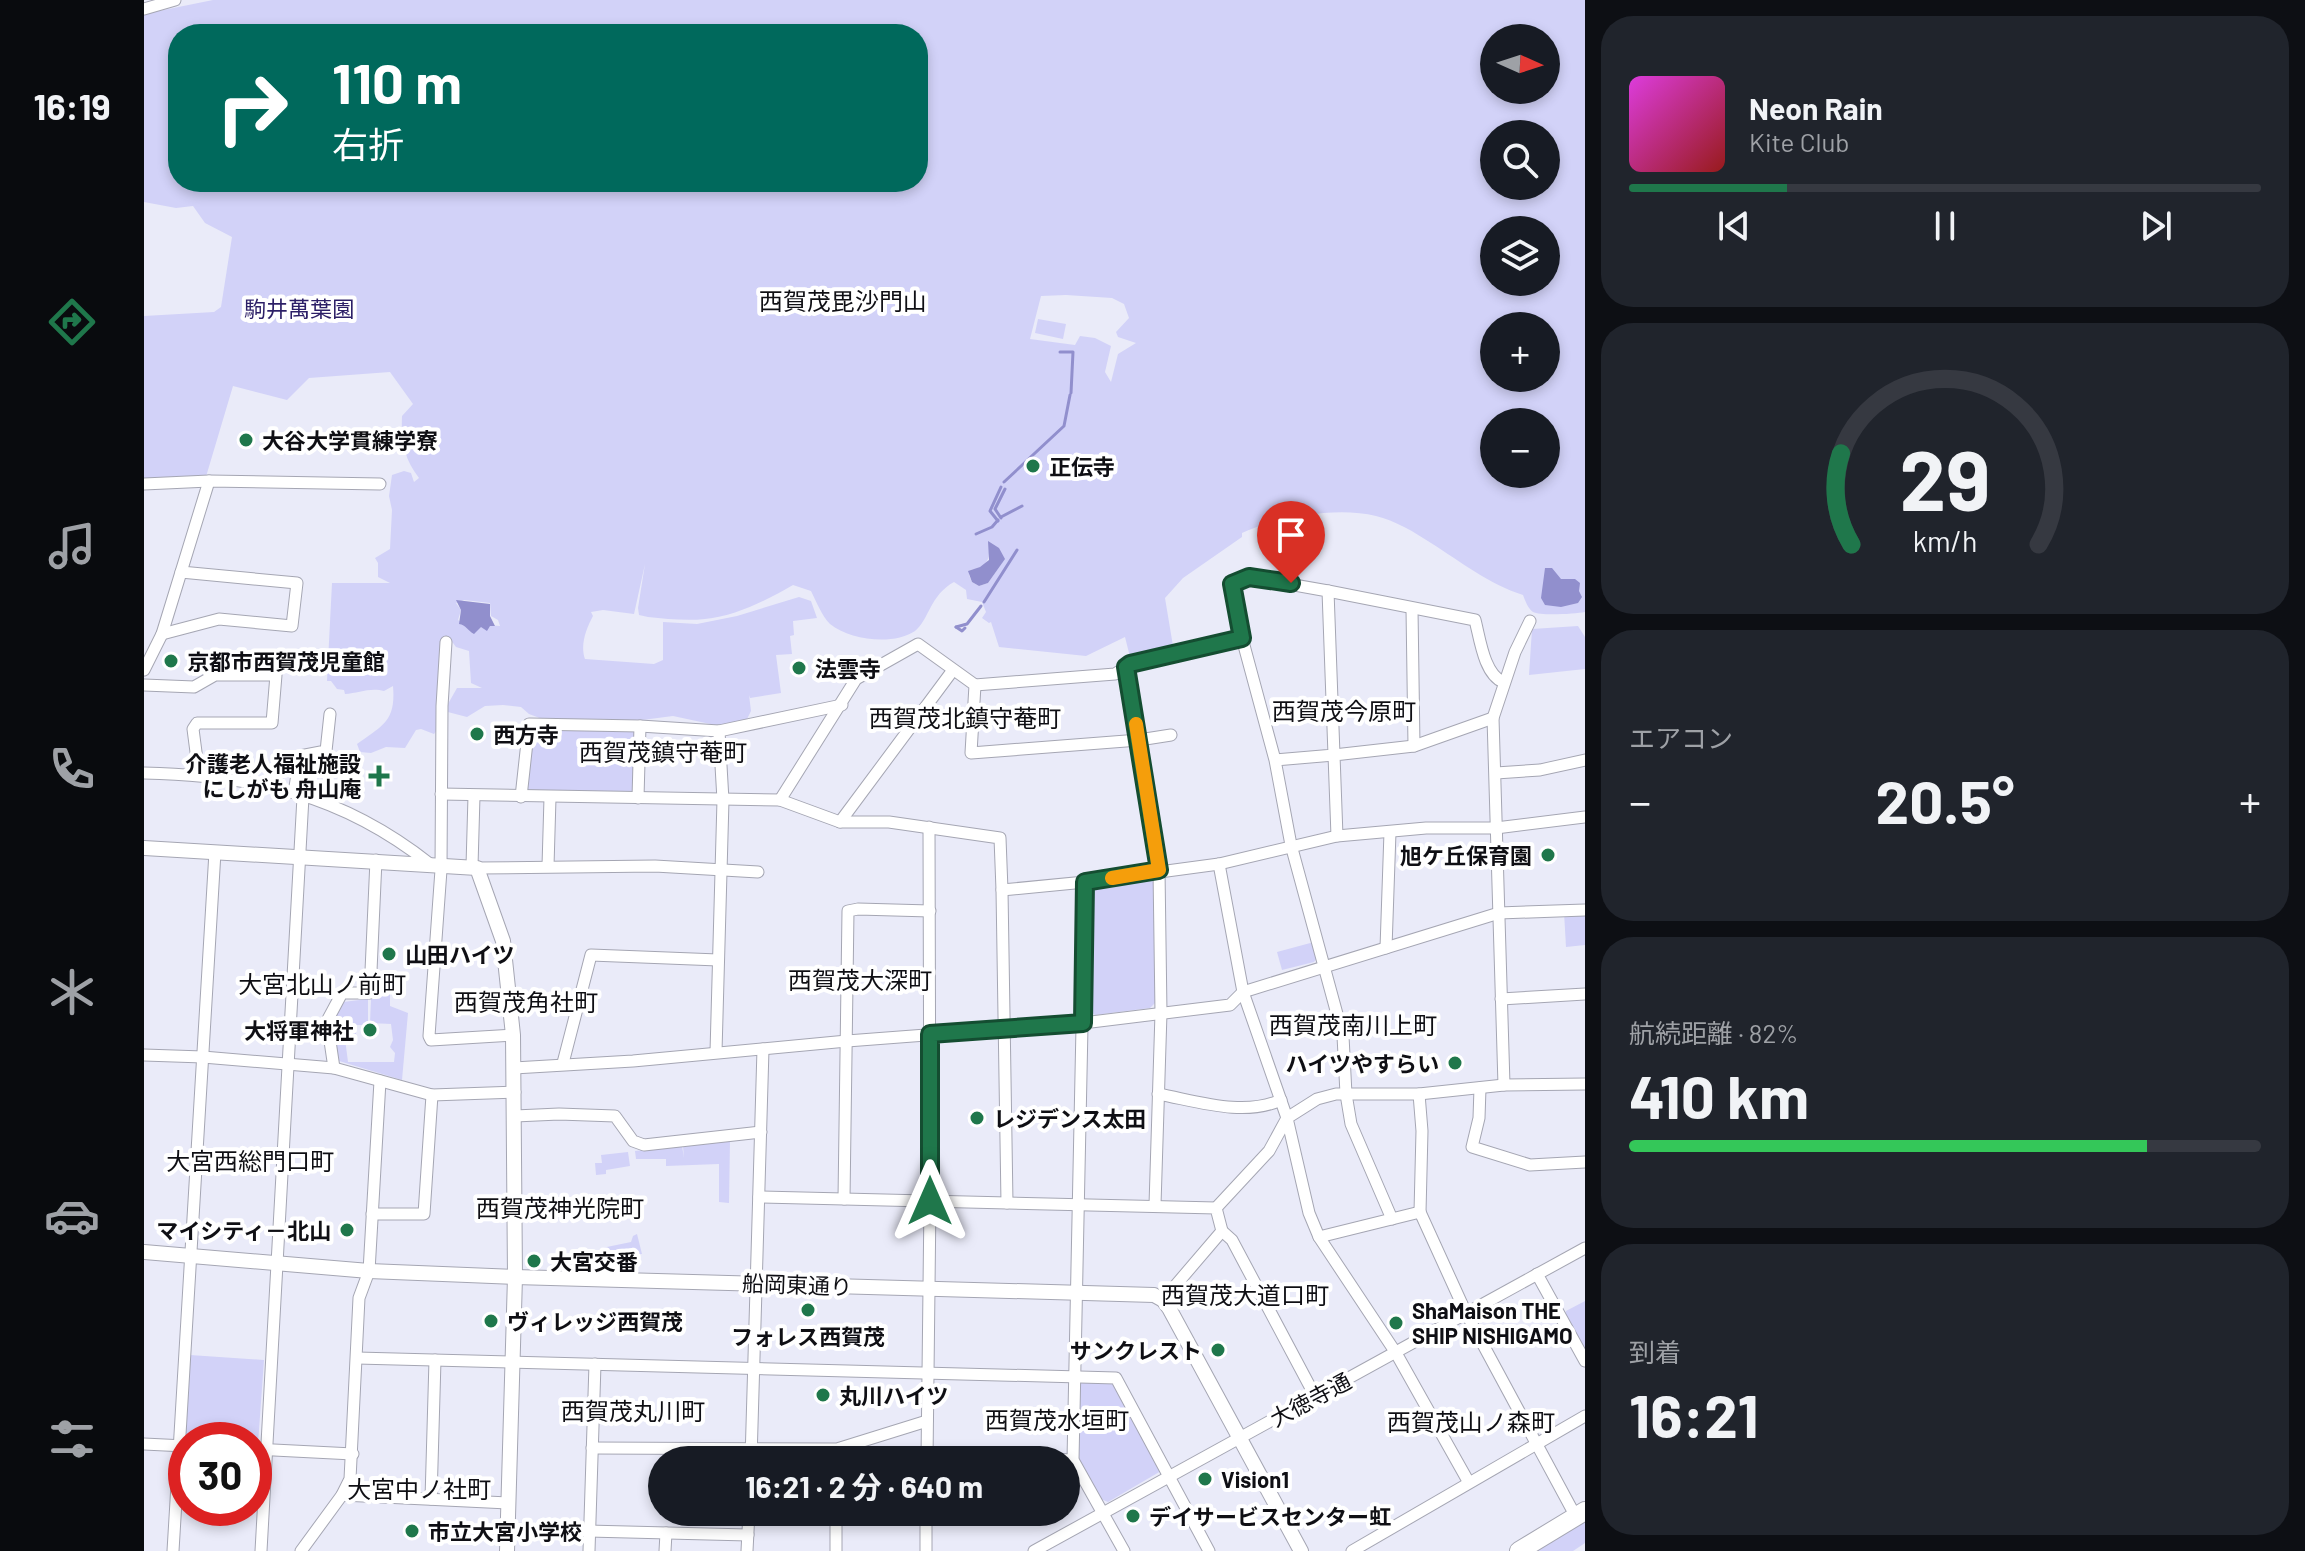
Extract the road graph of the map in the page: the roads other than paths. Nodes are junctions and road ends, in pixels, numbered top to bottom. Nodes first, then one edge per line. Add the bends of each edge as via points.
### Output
1 (175, 0) edge
2 (144, 9) edge
3 (209, 481) junction
4 (144, 484) edge
5 (380, 484) dead end
6 (181, 572) junction
7 (1328, 591) junction
8 (1412, 609) junction
9 (1530, 621) dead end
10 (162, 634) junction
11 (1242, 638) junction
12 (446, 642) dead end
13 (1126, 667) junction
14 (144, 670) edge
15 (953, 670) junction
16 (1503, 682) junction
17 (144, 685) edge
18 (975, 685) junction
19 (842, 705) junction
20 (330, 714) dead end
21 (1493, 718) junction
22 (640, 726) junction
23 (719, 731) junction
24 (1171, 735) dead end
25 (1139, 740) junction
26 (1414, 746) junction
27 (1334, 755) junction
28 (1275, 760) junction
29 (1585, 760) edge
30 (144, 773) edge
31 (1496, 773) junction
32 (199, 775) junction
33 (441, 794) junction
34 (298, 795) junction
35 (474, 796) junction
36 (521, 797) junction
37 (550, 798) junction
38 (638, 798) junction
39 (723, 800) junction
40 (780, 800) junction
41 (1585, 817) edge
42 (840, 822) junction
43 (929, 827) junction
44 (1496, 828) junction
45 (1390, 832) junction
46 (1337, 836) junction
47 (1291, 845) junction
48 (144, 848) edge
49 (215, 852) junction
50 (299, 856) junction
51 (376, 860) junction
52 (435, 864) junction
53 (1219, 864) junction
54 (548, 866) junction
55 (475, 867) junction
56 (721, 870) junction
57 (1159, 870) junction
58 (758, 872) dead end
59 (1085, 882) junction
60 (1002, 890) junction
61 (1585, 910) edge
62 (930, 911) junction
63 (1499, 913) junction
64 (1386, 948) junction
65 (718, 960) junction
66 (1325, 967) junction
67 (1243, 992) junction
68 (1585, 994) edge
69 (1501, 999) junction
70 (1161, 1013) junction
71 (1083, 1023) junction
72 (1005, 1028) junction
73 (930, 1034) junction
74 (513, 1035) junction
75 (847, 1041) junction
76 (763, 1049) junction
77 (716, 1052) junction
78 (144, 1055) edge
79 (203, 1057) junction
80 (288, 1063) junction
81 (563, 1063) junction
82 (334, 1068) junction
83 (514, 1068) junction
84 (380, 1081) junction
85 (1504, 1085) junction
86 (1585, 1086) edge
87 (1480, 1088) junction
88 (515, 1092) junction
89 (1158, 1094) junction
90 (1346, 1094) junction
91 (1419, 1094) junction
92 (432, 1095) junction
93 (1281, 1100) junction
94 (515, 1116) junction
95 (1287, 1118) junction
96 (761, 1132) junction
97 (1585, 1162) edge
98 (759, 1197) junction
99 (844, 1199) junction
100 (930, 1201) junction
101 (1007, 1203) junction
102 (1080, 1203) junction
103 (1155, 1205) junction
104 (1216, 1208) junction
105 (1420, 1212) junction
106 (372, 1214) junction
107 (1392, 1219) junction
108 (1222, 1231) junction
109 (1319, 1237) junction
110 (1585, 1248) edge
111 (144, 1252) edge
112 (191, 1257) junction
113 (277, 1263) junction
114 (369, 1271) junction
115 (1537, 1274) junction
116 (515, 1277) junction
117 (757, 1283) junction
118 (928, 1288) junction
119 (1078, 1292) junction
120 (1163, 1300) junction
121 (1466, 1313) junction
122 (1396, 1353) junction
123 (357, 1358) junction
124 (435, 1360) junction
125 (1585, 1361) edge
126 (512, 1363) junction
127 (595, 1364) junction
128 (754, 1368) junction
129 (927, 1371) junction
130 (1075, 1377) junction
131 (1315, 1396) junction
132 (1585, 1416) edge
133 (927, 1421) junction
134 (184, 1422) edge
135 (268, 1422) edge
136 (1239, 1437) junction
137 (144, 1444) edge
138 (168, 1445) edge
139 (751, 1446) edge
140 (859, 1446) edge
141 (927, 1446) edge
142 (1073, 1446) edge
143 (1536, 1446) junction
144 (592, 1448) junction
145 (272, 1450) edge
146 (648, 1450) edge
147 (353, 1454) junction
148 (1080, 1472) edge
149 (1170, 1475) junction
150 (1468, 1481) junction
151 (342, 1495) junction
152 (431, 1499) junction
153 (508, 1503) junction
154 (1102, 1511) junction
155 (1580, 1514) edge
156 (175, 1526) edge
157 (262, 1526) edge
158 (748, 1526) edge
159 (836, 1526) edge
160 (926, 1526) edge
161 (507, 1529) junction
162 (589, 1531) junction
163 (666, 1533) junction
164 (748, 1535) junction
165 (173, 1551) edge
166 (261, 1551) edge
167 (301, 1551) edge
168 (507, 1551) edge
169 (589, 1551) edge
170 (665, 1551) edge
171 (747, 1551) edge
172 (836, 1551) edge
173 (926, 1551) edge
174 (1034, 1551) edge
175 (1124, 1551) edge
176 (1209, 1551) edge
177 (1301, 1551) edge
178 (1352, 1551) edge
179 (1519, 1551) edge

1 - 2 street
3 - 4 street
3 - 5 street
3 - 6 street
6 - 10 street
6 - 10 street via 297,583 292,626 219,619
7 - 8 street
7 - 11 street via 1249,577 1232,584
7 - 27 street
8 - 16 street via 1475,620 1491,671
8 - 26 street
9 - 16 street
10 - 14 street
11 - 13 street
11 - 28 street
12 - 33 street
13 - 18 street via 1115,674
13 - 25 street
15 - 18 street
15 - 19 street via 918,644 856,679
15 - 42 street
16 - 21 street
17 - 32 street via 194,687 215,675 276,675 272,723 197,723 193,729
18 - 25 street via 971,753
19 - 23 street
19 - 40 street
20 - 34 street via 326,751 300,756
21 - 26 street
21 - 31 street
22 - 23 street
22 - 36 street via 529,724
22 - 38 street
23 - 39 street
24 - 25 street
25 - 57 street
26 - 27 street
27 - 28 street
27 - 46 street
28 - 47 street
29 - 31 street
30 - 32 street
31 - 44 street
32 - 34 street
33 - 35 street
33 - 52 street
34 - 50 street
34 - 52 street via 358,816
35 - 36 street
35 - 55 street
36 - 37 street
37 - 38 street
37 - 54 street
38 - 39 street
39 - 40 street
39 - 56 street
40 - 42 street
41 - 44 street
42 - 43 street
43 - 60 street via 1000,838
43 - 62 street
44 - 45 street
44 - 63 street
45 - 46 street
45 - 64 street
46 - 47 street
47 - 53 street
47 - 66 street
48 - 49 street
49 - 50 street
49 - 79 street
50 - 51 street
50 - 80 street
51 - 52 street
51 - 82 street via 370,993 342,993 327,1021
52 - 55 street
52 - 74 street via 431,1040
53 - 57 street
53 - 67 street
54 - 55 street
54 - 56 street
55 - 74 street via 503,941
56 - 58 street
56 - 65 street
57 - 59 street
57 - 70 street
59 - 60 street
59 - 71 street
60 - 72 street
61 - 63 street
62 - 73 street
62 - 75 street via 848,911
63 - 64 street
63 - 69 street
64 - 66 street
65 - 77 street
65 - 81 street via 591,955
66 - 67 street
66 - 90 street via 1343,1036
67 - 70 street via 1230,1005
67 - 93 street
68 - 69 street
69 - 85 street
70 - 71 street
70 - 89 street
71 - 72 street
71 - 102 street
72 - 73 street
72 - 101 street
73 - 75 street
73 - 100 street
74 - 83 street
75 - 76 street
75 - 99 street
76 - 77 street
76 - 96 street
77 - 81 street
78 - 79 street
79 - 80 street
79 - 112 street
80 - 82 street
80 - 113 street
81 - 83 street
82 - 84 street
83 - 88 street
84 - 92 street
84 - 106 street
85 - 86 street
85 - 87 street
87 - 91 street
87 - 97 street via 1472,1147 1530,1165
88 - 92 street
88 - 94 street
89 - 93 street via 1233,1107 1265,1107
89 - 103 street
90 - 91 street
90 - 95 street via 1317,1099
90 - 107 street via 1351,1124
91 - 105 street
92 - 106 street via 424,1214
93 - 95 street
94 - 96 street via 615,1116 633,1141 644,1145
94 - 116 street
95 - 104 street via 1269,1151
95 - 109 street
96 - 98 street
98 - 99 street
98 - 117 street
99 - 100 street
100 - 101 street
100 - 118 street
101 - 102 street
102 - 103 street
102 - 119 street
103 - 104 street
104 - 108 street
105 - 107 street
105 - 121 street
106 - 114 street
107 - 109 street
108 - 120 street
108 - 131 street via 1232,1240
109 - 122 street
110 - 115 street, 大徳寺通
111 - 112 street, 船岡東通り
112 - 113 street, 船岡東通り
112 - 134 street
113 - 114 street, 船岡東通り
113 - 135 street
114 - 116 street, 船岡東通り
114 - 123 street via 359,1298
115 - 121 street, 大徳寺通
115 - 125 street
116 - 117 street, 船岡東通り
116 - 126 street
117 - 118 street, 船岡東通り
117 - 128 street
118 - 119 street, 船岡東通り
118 - 129 street
119 - 120 street, 船岡東通り via 1143,1293
119 - 130 street
120 - 136 street
121 - 122 street, 大徳寺通
121 - 143 street
122 - 131 street, 大徳寺通
122 - 150 street
123 - 124 street
123 - 147 street
124 - 126 street
124 - 152 street
126 - 127 street
126 - 153 street
127 - 128 street
127 - 144 street
128 - 129 street
128 - 139 street
129 - 130 street
129 - 133 street
130 - 142 street
130 - 149 street via 1116,1378
131 - 136 street, 大徳寺通
132 - 143 street
133 - 140 street
133 - 141 street
136 - 149 street, 大徳寺通
136 - 177 street
137 - 138 street
143 - 150 street
143 - 155 street
144 - 146 street
144 - 162 street
145 - 147 street
147 - 151 street
148 - 154 street
149 - 154 street, 大徳寺通
149 - 176 street
150 - 178 street
151 - 152 street
151 - 167 street
152 - 153 street
153 - 161 street
154 - 174 street, 大徳寺通
154 - 175 street
155 - 179 main road
156 - 165 street
157 - 166 street
158 - 164 street
159 - 172 street
160 - 173 street
161 - 162 street
161 - 168 street
162 - 163 street
162 - 169 street
163 - 164 street
163 - 170 street
164 - 171 street

